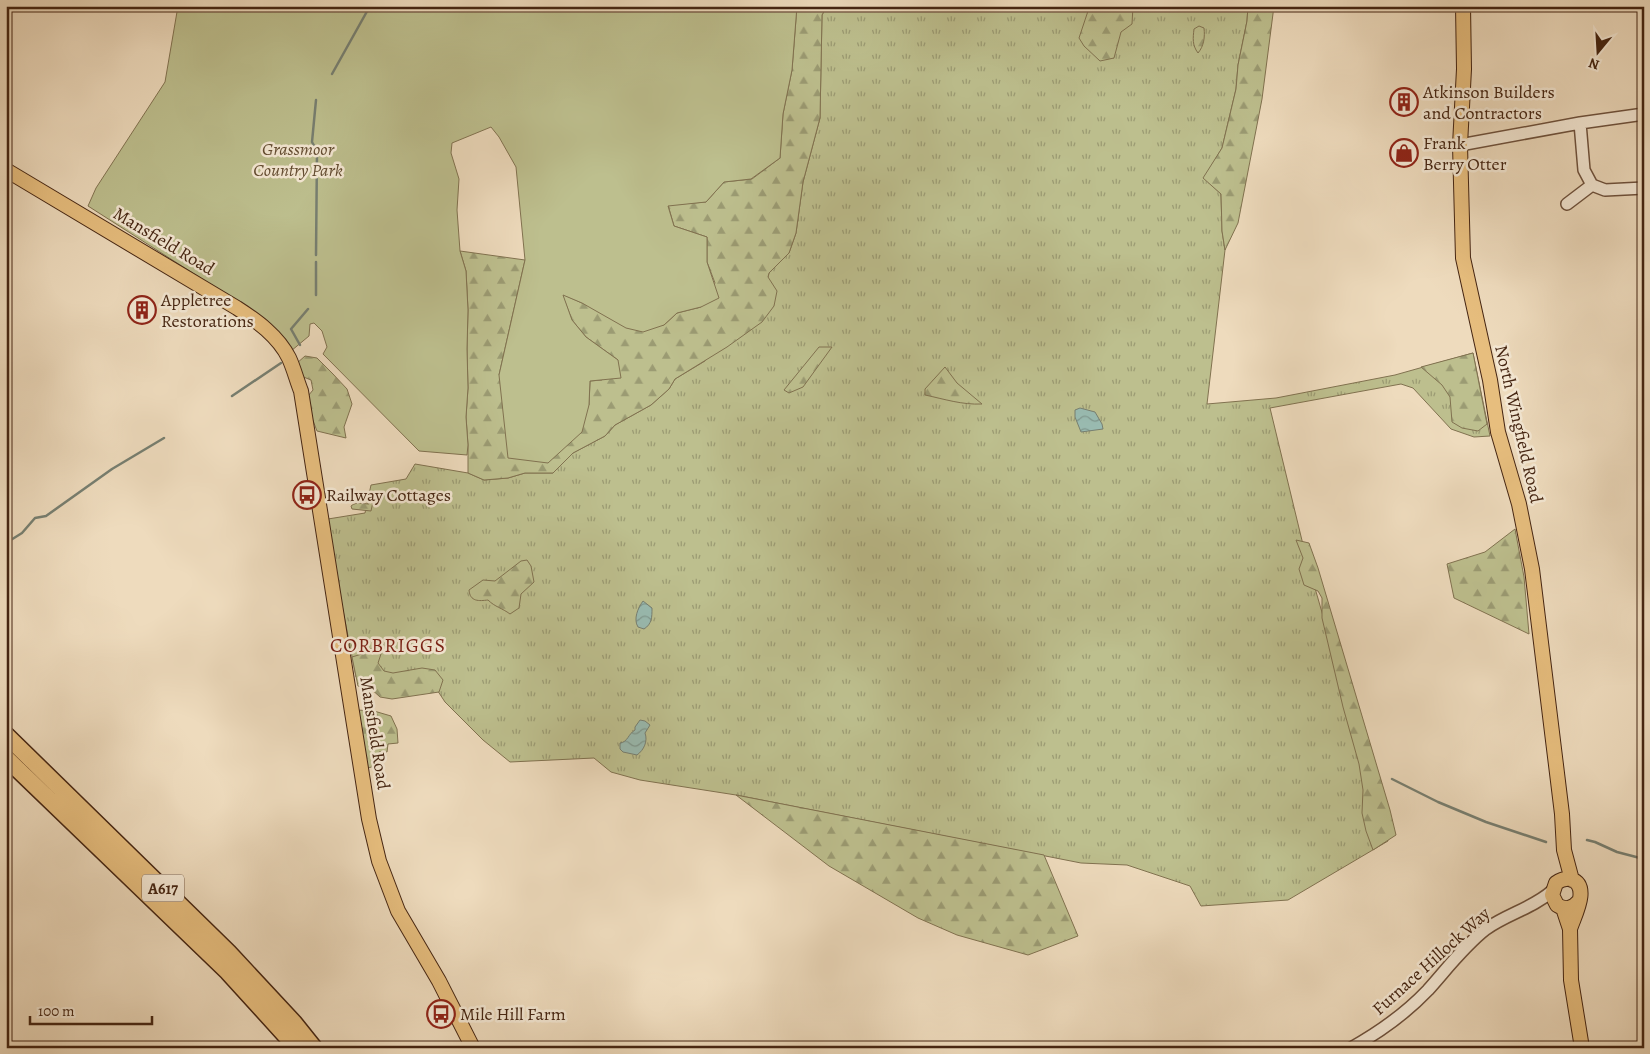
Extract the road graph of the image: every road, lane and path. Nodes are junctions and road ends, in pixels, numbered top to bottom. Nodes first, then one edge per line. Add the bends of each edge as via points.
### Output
1 (1464, 6) edge
2 (1644, 114) edge
3 (1580, 122) junction
4 (1460, 145) junction
5 (6, 170) edge
6 (1592, 185) junction
7 (1644, 188) edge
8 (1567, 204) dead end
9 (7, 735) edge
10 (6, 758) edge
11 (1564, 850) junction
12 (1572, 880) junction
13 (1554, 887) junction
14 (1578, 902) junction
15 (1536, 904) junction
16 (1560, 906) junction
17 (1570, 929) junction
18 (297, 1048) edge
19 (314, 1048) edge
20 (474, 1048) edge
21 (1351, 1048) edge
22 (1582, 1048) edge

1 - 4 main road, North Wingfield Road
2 - 3 street
3 - 4 street
3 - 6 street via 1584,170
4 - 11 main road, North Wingfield Road via 1463,258 1498,432 1532,569
5 - 20 main road, Mansfield Road via 205,287 271,333 290,360 301,391 366,803 379,861 398,911
6 - 7 street via 1605,190
6 - 8 street
9 - 19 highway, A617 via 228,952
10 - 18 highway, A617 via 228,972
11 - 12 main road, North Wingfield Road
11 - 13 main road, North Wingfield Road
12 - 13 main road via 1564,879
12 - 14 main road via 1581,890
13 - 15 street, Furnace Hillock Way
13 - 16 main road via 1553,899
14 - 16 main road via 1571,908
14 - 17 main road
15 - 16 street, Furnace Hillock Way
15 - 21 street, Furnace Hillock Way via 1485,930 1426,992 1386,1026
16 - 17 main road
17 - 22 main road via 1571,980

